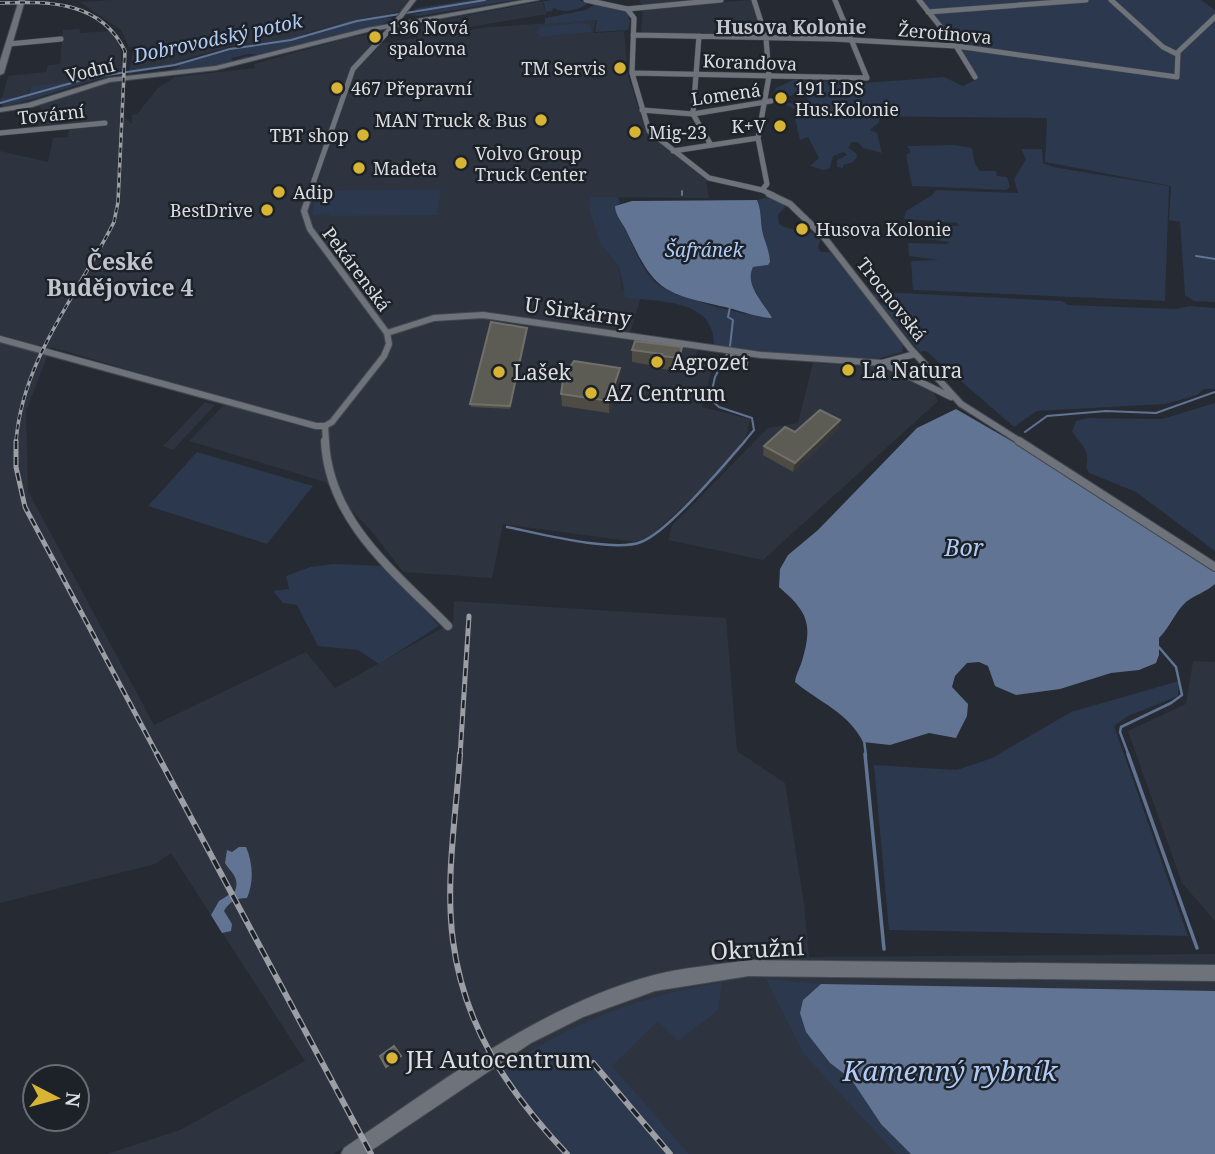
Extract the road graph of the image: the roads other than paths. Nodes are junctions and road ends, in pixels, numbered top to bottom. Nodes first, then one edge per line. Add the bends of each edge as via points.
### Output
1 (22, 0) edge
2 (413, 0) edge
3 (536, 0) edge
4 (586, 0) edge
5 (720, 0) edge
6 (754, 0) edge
7 (835, 0) edge
8 (919, 0) edge
9 (1086, 0) edge
10 (1111, 0) edge
11 (628, 9) junction
12 (928, 12) junction
13 (402, 14) junction
14 (1215, 17) edge
15 (415, 21) junction
16 (394, 25) junction
17 (367, 30) junction
18 (633, 35) junction
19 (699, 36) junction
20 (382, 38) junction
21 (766, 38) junction
22 (61, 39) dead end
23 (853, 40) junction
24 (4, 44) edge
25 (956, 46) junction
26 (1177, 54) junction
27 (0, 73) edge
28 (632, 73) junction
29 (698, 74) junction
30 (769, 76) junction
31 (975, 77) dead end
32 (764, 101) junction
33 (771, 102) dead end
34 (0, 110) edge
35 (642, 110) junction
36 (693, 114) junction
37 (105, 123) dead end
38 (0, 133) edge
39 (758, 138) junction
40 (711, 145) junction
41 (673, 151) junction
42 (762, 190) junction
43 (387, 333) junction
44 (0, 339) edge
45 (915, 354) junction
46 (882, 363) junction
47 (961, 404) junction
48 (325, 426) junction
49 (1215, 567) edge
50 (448, 626) dead end
51 (1215, 973) edge
52 (350, 1154) edge

1 - 24 main road
2 - 13 street, Pekárenská
3 - 15 main road, Vodní
4 - 11 street
5 - 11 street
6 - 21 street
7 - 23 street
8 - 12 street
9 - 12 street
10 - 26 street
11 - 18 street, Trocnovská via 634,14
12 - 25 street
13 - 15 main road
13 - 16 street, Pekárenská
14 - 26 street, Žerotínova
15 - 16 main road, Vodní
16 - 17 main road, Vodní
16 - 20 street, Pekárenská
17 - 20 main road via 378,31
17 - 34 main road, Vodní via 216,68 99,82
18 - 19 street, Žerotínova
18 - 28 street, Trocnovská
19 - 21 street, Žerotínova
19 - 29 street
20 - 43 street, Pekárenská via 353,69 304,218
21 - 23 street, Žerotínova
21 - 30 street
22 - 24 street
23 - 25 street, Žerotínova
23 - 30 street, Korandova via 867,78
24 - 27 main road
25 - 26 street, Žerotínova via 1177,77
25 - 31 street
28 - 29 street, Korandova
28 - 35 street, Trocnovská
29 - 30 street, Korandova
29 - 36 street
30 - 32 street
32 - 33 street, Lomená
32 - 36 street, Lomená
32 - 39 street
35 - 36 street, Lomená
35 - 41 street, Trocnovská via 649,131
36 - 40 street
37 - 38 street, Tovární
39 - 40 street
39 - 42 street via 766,184
40 - 41 street
41 - 42 street, Trocnovská via 709,178
42 - 45 street, Trocnovská via 790,204 823,236
43 - 46 street, U Sirkárny via 457,312 761,355
43 - 48 street via 384,356
44 - 48 street
45 - 46 street, U Sirkárny
45 - 47 street, Trocnovská
46 - 47 street, U Sirkárny
47 - 49 street, Trocnovská
48 - 50 street via 334,493 355,526
51 - 52 main road, Okružní via 749,968 655,983 579,1010 525,1037

